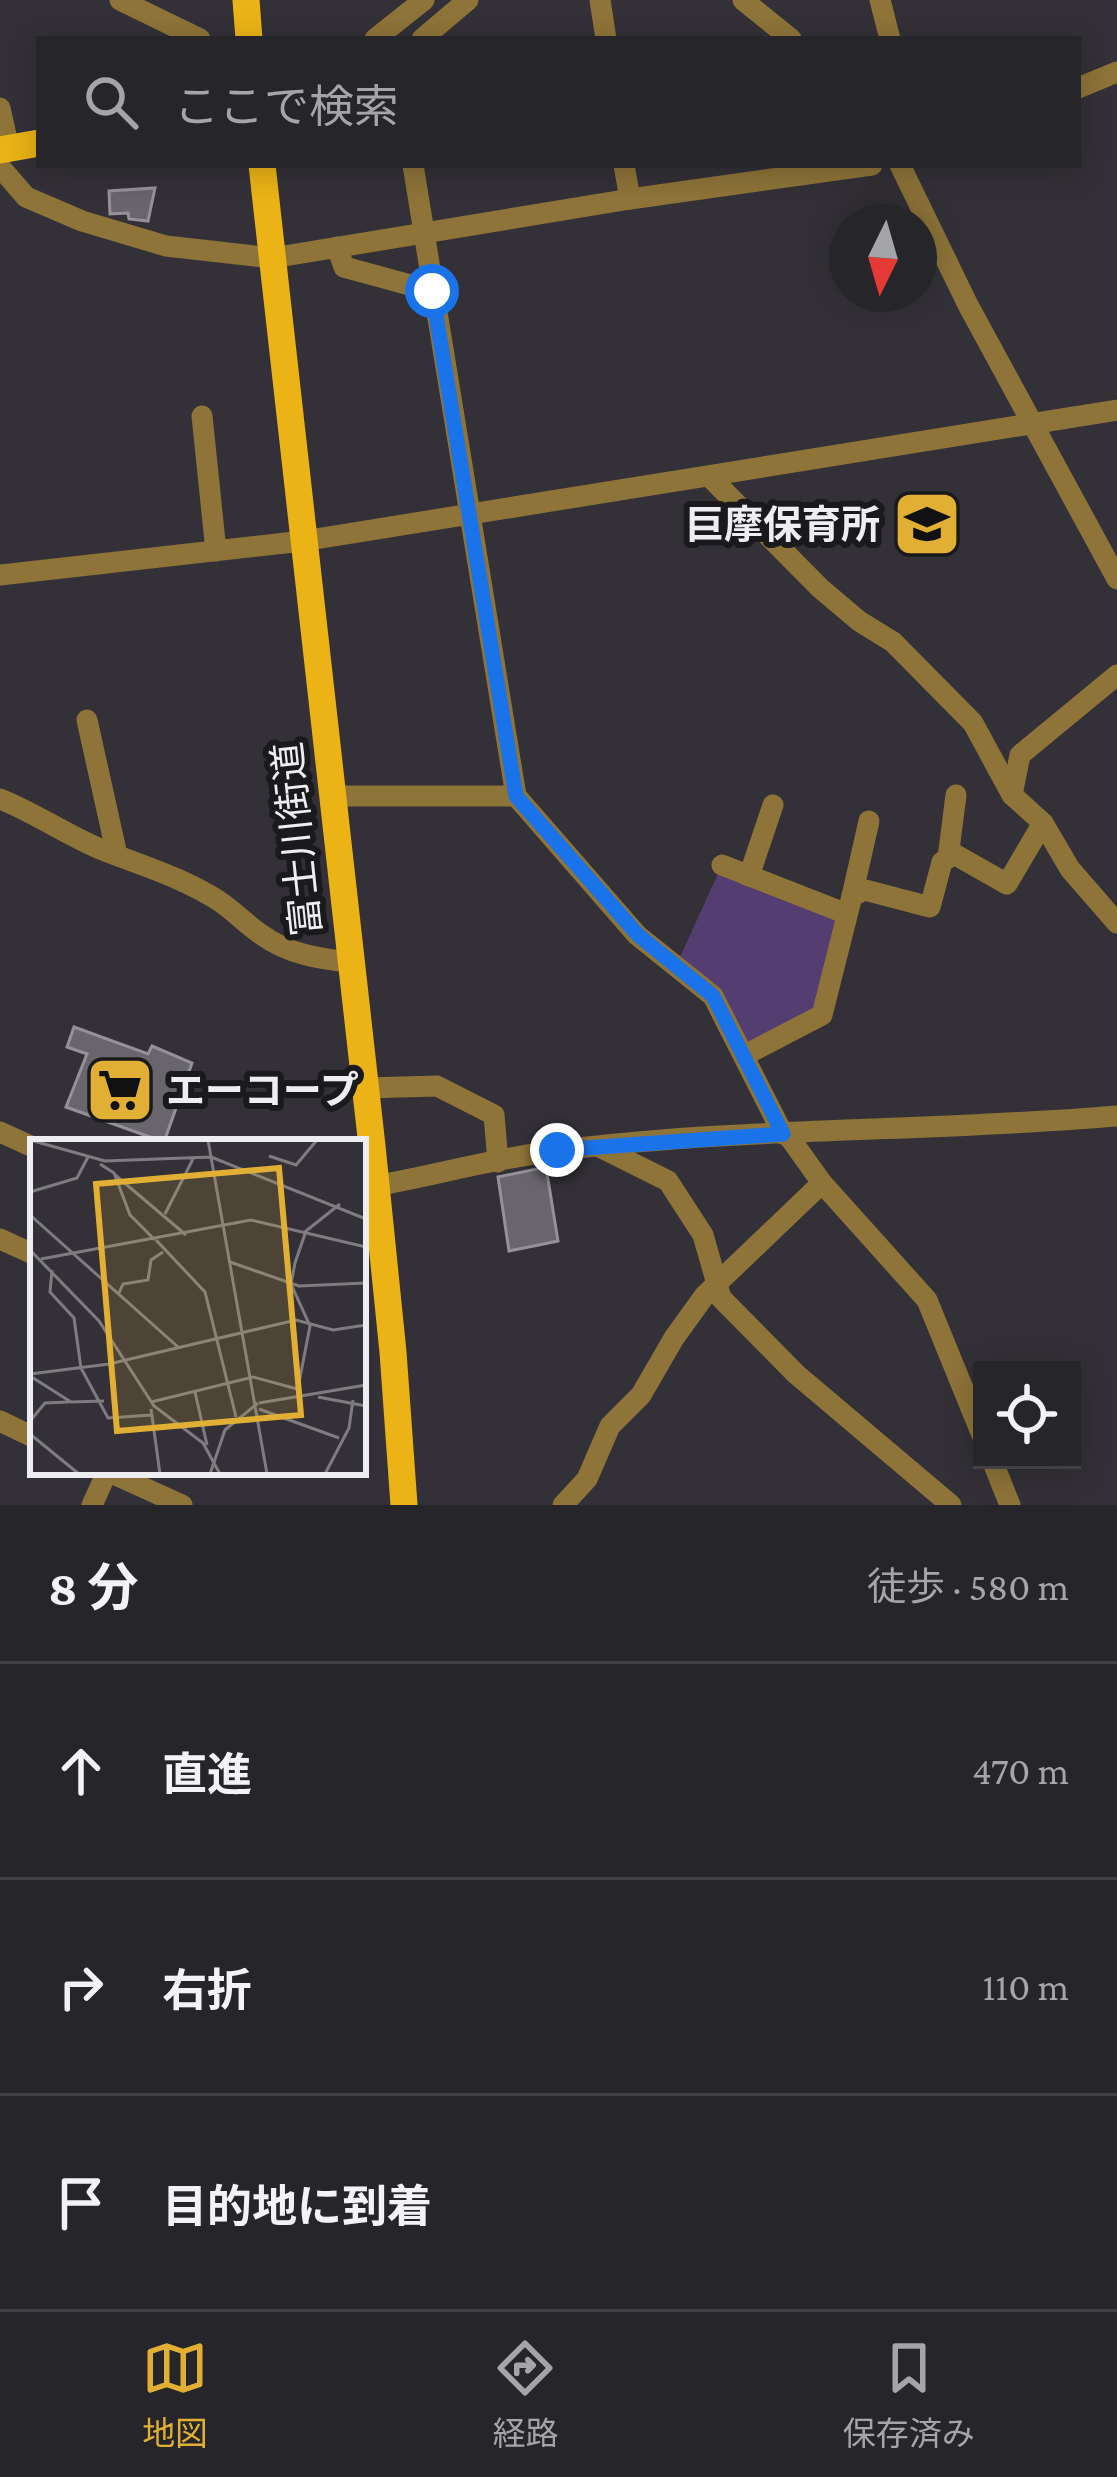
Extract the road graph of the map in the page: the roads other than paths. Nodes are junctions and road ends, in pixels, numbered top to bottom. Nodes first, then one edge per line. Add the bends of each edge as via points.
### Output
1 (120, 0) edge
2 (246, 0) edge
3 (424, 0) edge
4 (468, 0) edge
5 (600, 0) edge
6 (742, 0) edge
7 (880, 0) edge
8 (396, 32) edge
9 (194, 36) edge
10 (249, 36) edge
11 (426, 36) edge
12 (606, 36) edge
13 (787, 36) edge
14 (889, 36) edge
15 (1117, 73) edge
16 (1081, 87) edge
17 (36, 130) edge
18 (1, 132) edge
19 (36, 142) edge
20 (0, 167) edge
21 (262, 168) edge
22 (413, 168) edge
23 (625, 168) edge
24 (851, 168) edge
25 (902, 168) edge
26 (0, 178) edge
27 (629, 199) junction
28 (423, 233) junction
29 (337, 247) junction
30 (272, 258) junction
31 (432, 291) junction
32 (1117, 410) edge
33 (202, 416) dead end
34 (1034, 422) junction
35 (709, 476) junction
36 (469, 516) junction
37 (303, 541) junction
38 (216, 550) junction
39 (0, 575) edge
40 (1117, 579) edge
41 (1117, 675) edge
42 (87, 720) dead end
43 (956, 795) dead end
44 (1012, 795) junction
45 (332, 796) junction
46 (516, 796) junction
47 (0, 800) edge
48 (773, 805) dead end
49 (868, 821) dead end
50 (1043, 823) junction
51 (117, 855) junction
52 (948, 858) junction
53 (722, 865) dead end
54 (749, 876) junction
55 (849, 905) junction
56 (1117, 923) edge
57 (350, 962) junction
58 (745, 1055) junction
59 (365, 1088) junction
60 (1117, 1116) edge
61 (0, 1132) edge
62 (785, 1134) junction
63 (30, 1147) edge
64 (600, 1147) junction
65 (498, 1162) junction
66 (822, 1183) junction
67 (369, 1186) edge
68 (0, 1239) edge
69 (30, 1252) edge
70 (715, 1284) junction
71 (973, 1413) edge
72 (0, 1421) edge
73 (30, 1436) edge
74 (996, 1469) edge
75 (107, 1475) edge
76 (115, 1475) edge
77 (96, 1504) edge
78 (182, 1505) edge
79 (404, 1505) edge
80 (562, 1505) edge
81 (951, 1505) edge
82 (1010, 1505) edge

1 - 9 street
2 - 10 main road
3 - 8 street
4 - 11 street
5 - 12 street
6 - 13 street
7 - 14 street
15 - 16 street
17 - 18 main road
18 - 19 main road
20 - 26 street
20 - 30 street via 26,197 82,221 166,246
21 - 30 main road, 富士川街道
22 - 28 street
23 - 27 street
24 - 27 street
25 - 34 street
27 - 28 street
28 - 29 street
28 - 31 street
29 - 30 street
29 - 31 street via 344,267
30 - 37 main road, 富士川街道
31 - 36 street
32 - 34 street
33 - 38 street
34 - 35 street
34 - 40 street
35 - 36 street
35 - 44 street via 820,588 929,676 973,723
36 - 37 street
36 - 46 street
37 - 38 street
37 - 45 main road, 富士川街道
38 - 39 street
41 - 44 street via 1019,755
42 - 51 street
43 - 52 street
44 - 50 street
45 - 46 street
45 - 57 main road, 富士川街道
46 - 58 street via 638,935 713,996
47 - 51 street
48 - 54 street
49 - 55 street
50 - 52 street via 1007,884 954,854
50 - 56 street
51 - 57 street via 219,901 286,948
52 - 55 street via 930,907 866,890
53 - 54 street
54 - 55 street
55 - 58 street via 822,1015
57 - 59 main road, 富士川街道
58 - 62 street
59 - 65 street via 437,1086 494,1115
59 - 67 main road, 富士川街道
60 - 62 street
61 - 63 street
62 - 64 street
62 - 66 street
64 - 65 street
64 - 70 street via 668,1181 703,1235
65 - 67 street
66 - 70 street
66 - 71 street via 927,1300
67 - 79 main road, 富士川街道
68 - 69 street
70 - 80 street
70 - 81 street via 796,1375
72 - 73 street
74 - 82 street
75 - 77 street
76 - 78 street

